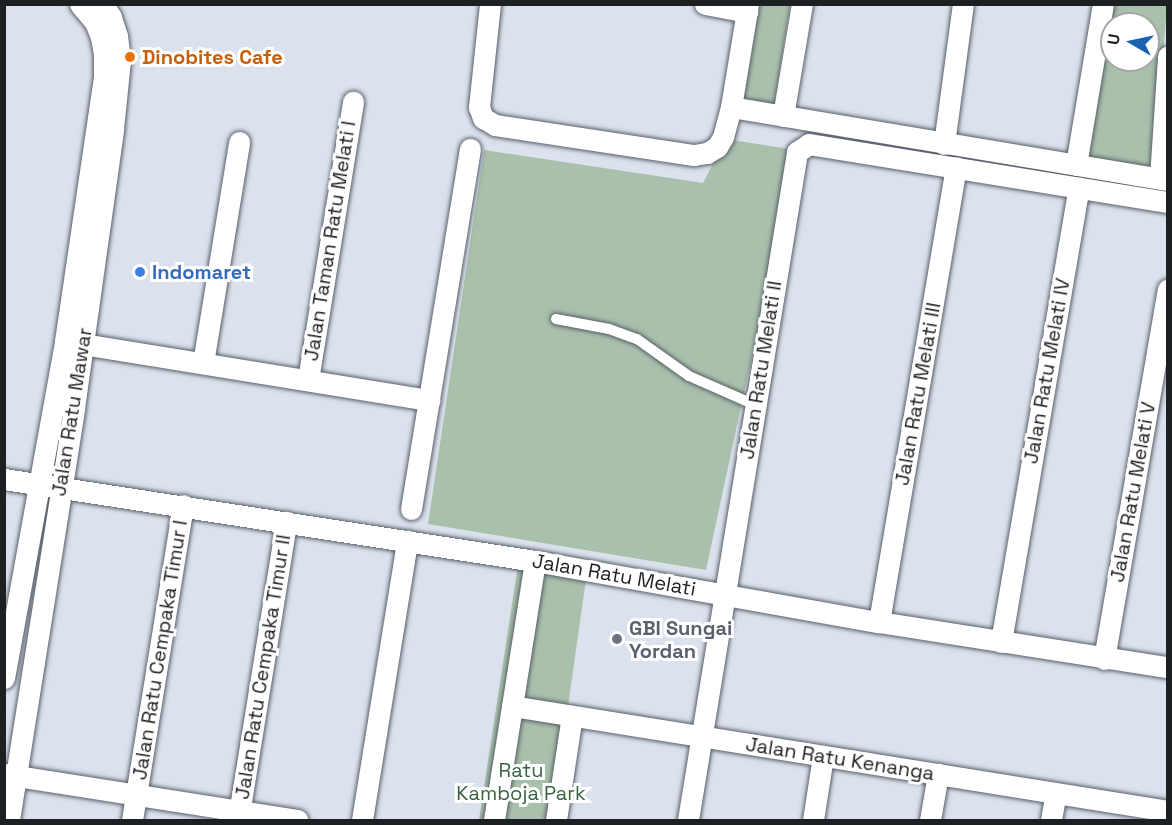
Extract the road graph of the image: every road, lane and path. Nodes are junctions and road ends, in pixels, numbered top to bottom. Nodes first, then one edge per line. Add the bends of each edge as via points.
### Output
1 (490, 4) edge
2 (705, 4) edge
3 (802, 4) edge
4 (963, 4) edge
5 (1103, 4) edge
6 (90, 6) edge
7 (748, 8) edge
8 (1167, 56) edge
9 (353, 102) dead end
10 (731, 107) junction
11 (783, 116) junction
12 (239, 142) dead end
13 (944, 144) junction
14 (470, 149) dead end
15 (1076, 165) junction
16 (956, 167) junction
17 (1163, 179) edge
18 (1079, 188) junction
19 (1167, 202) edge
20 (1167, 290) edge
21 (556, 318) dead end
22 (83, 344) junction
23 (203, 363) junction
24 (308, 380) junction
25 (429, 400) junction
26 (756, 405) junction
27 (4, 479) edge
28 (50, 485) junction
29 (183, 505) junction
30 (411, 509) dead end
31 (286, 522) junction
32 (407, 541) junction
33 (535, 561) junction
34 (724, 594) junction
35 (879, 622) junction
36 (8, 633) edge
37 (1001, 642) junction
38 (1104, 659) junction
39 (1167, 667) edge
40 (4, 678) edge
41 (512, 706) junction
42 (572, 716) junction
43 (702, 737) junction
44 (823, 756) junction
45 (938, 774) junction
46 (10, 775) edge
47 (1056, 793) junction
48 (136, 795) junction
49 (1166, 814) edge
50 (239, 816) edge
51 (9, 820) edge
52 (132, 820) edge
53 (297, 820) edge
54 (362, 820) edge
55 (494, 820) edge
56 (556, 820) edge
57 (688, 820) edge
58 (813, 820) edge
59 (930, 820) edge
60 (1052, 820) edge

1 - 10 street via 479,107 483,118 495,125 694,155 717,147
2 - 7 street
3 - 11 street
4 - 13 street
5 - 15 street
6 - 22 street, Jalan Ratu Mawar via 111,17 120,60
6 - 28 street, Jalan Ratu Mawar via 104,54 104,77 65,341
7 - 10 street
8 - 17 street
9 - 24 street, Jalan Taman Ratu Melati I
10 - 11 street
11 - 13 street
12 - 23 street
13 - 15 street
14 - 25 street
15 - 17 street
16 - 18 street
16 - 26 street, Jalan Ratu Melati II via 809,144 801,148 796,157
16 - 35 street, Jalan Ratu Melati III
18 - 19 street
18 - 37 street, Jalan Ratu Melati IV
20 - 38 street, Jalan Ratu Melati V
21 - 26 lane via 637,339 689,376
22 - 23 street, Jalan Taman Ratu Melati I
22 - 28 street, Jalan Ratu Mawar
23 - 24 street, Jalan Taman Ratu Melati I
24 - 25 street, Jalan Taman Ratu Melati I
25 - 30 street
26 - 34 street, Jalan Ratu Melati II
27 - 28 street, Jalan Ratu Melati
28 - 29 street, Jalan Ratu Melati
28 - 36 street, Jalan Ratu Mawar
28 - 46 street, Jalan Ratu Mawar
29 - 31 street, Jalan Ratu Melati
29 - 48 street, Jalan Ratu Cempaka Timur I
31 - 32 street, Jalan Ratu Melati
31 - 50 street, Jalan Ratu Cempaka Timur II
32 - 33 street, Jalan Ratu Melati
32 - 54 street
33 - 34 street, Jalan Ratu Melati
33 - 41 street
34 - 35 street, Jalan Ratu Melati
34 - 43 street, Jalan Ratu Melati II
35 - 37 street, Jalan Ratu Melati
36 - 40 street, Jalan Ratu Mawar
37 - 38 street, Jalan Ratu Melati
38 - 39 street, Jalan Ratu Melati
41 - 42 street, Jalan Ratu Kenanga
41 - 55 street
42 - 43 street, Jalan Ratu Kenanga
42 - 56 street
43 - 44 street, Jalan Ratu Kenanga
43 - 57 street, Jalan Ratu Melati II
44 - 45 street, Jalan Ratu Kenanga
44 - 58 street
45 - 47 street, Jalan Ratu Kenanga
45 - 59 street
46 - 48 street
46 - 51 street, Jalan Ratu Mawar
47 - 49 street, Jalan Ratu Kenanga
47 - 60 street
48 - 50 street
48 - 52 street, Jalan Ratu Cempaka Timur I
50 - 53 street

